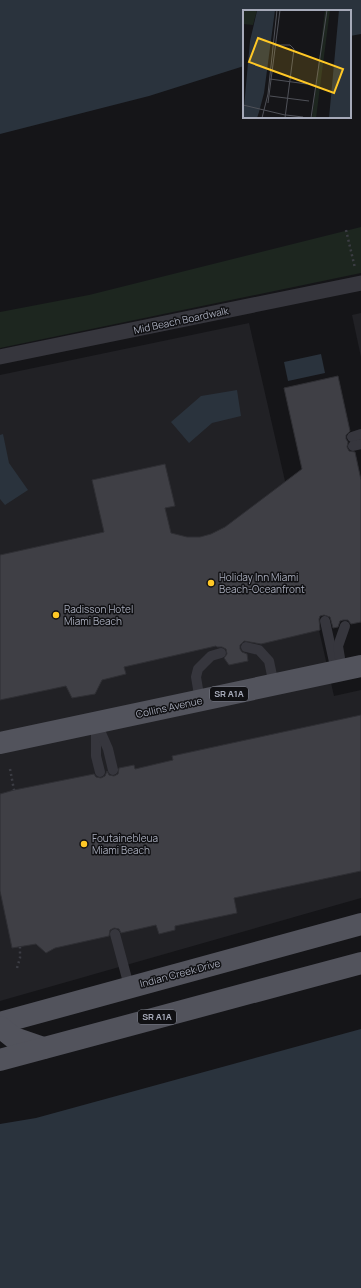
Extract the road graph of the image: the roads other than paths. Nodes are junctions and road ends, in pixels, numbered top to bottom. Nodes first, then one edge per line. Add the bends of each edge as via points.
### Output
1 (360, 283) edge
2 (0, 357) edge
3 (326, 621) dead end
4 (345, 626) dead end
5 (246, 647) dead end
6 (221, 653) dead end
7 (346, 669) edge
8 (274, 684) junction
9 (200, 700) junction
10 (96, 723) junction
11 (0, 743) edge
12 (113, 770) dead end
13 (100, 772) dead end
14 (361, 924) edge
15 (115, 934) dead end
16 (361, 963) edge
17 (129, 986) junction
18 (0, 1022) edge
19 (0, 1027) edge
20 (43, 1048) junction
21 (0, 1060) edge

1 - 2 street, Mid Beach Boardwalk
3 - 7 lane
4 - 7 lane via 338,646
5 - 8 lane via 259,650 269,661
6 - 9 lane via 211,656 198,669 196,677
7 - 8 main road, Collins Avenue / SR A1A
8 - 9 main road, Collins Avenue / SR A1A
9 - 10 main road, Collins Avenue / SR A1A
10 - 11 main road, Collins Avenue / SR A1A
10 - 12 lane via 108,749
10 - 13 lane via 96,756
14 - 17 main road, Indian Creek Drive
15 - 17 lane
16 - 20 main road, SR A1A
17 - 18 main road, Indian Creek Drive
19 - 20 main road via 14,1038
20 - 21 main road, SR A1A

